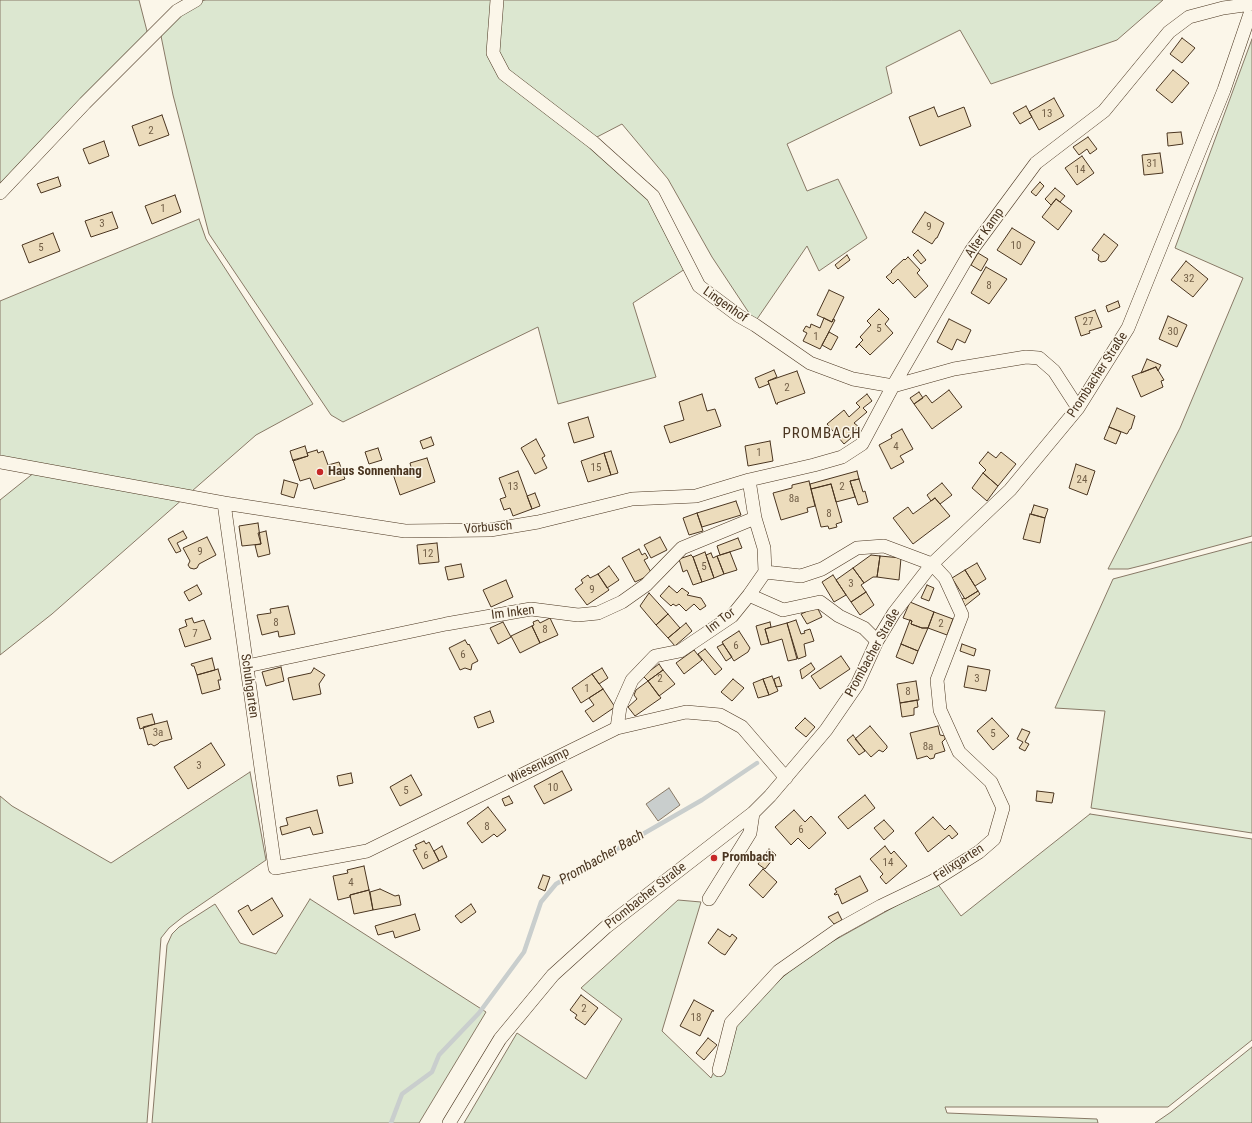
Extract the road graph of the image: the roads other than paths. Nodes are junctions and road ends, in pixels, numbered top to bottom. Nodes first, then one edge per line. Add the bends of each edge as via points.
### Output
1 (196, 0) edge
2 (497, 0) edge
3 (1252, 4) edge
4 (1252, 8) edge
5 (0, 193) edge
6 (893, 386) junction
7 (1078, 408) junction
8 (0, 462) edge
9 (749, 480) junction
10 (224, 503) junction
11 (755, 518) junction
12 (932, 564) junction
13 (765, 572) junction
14 (749, 595) junction
15 (877, 641) junction
16 (247, 666) junction
17 (617, 728) junction
18 (786, 778) junction
19 (753, 813) junction
20 (275, 868) joint
21 (709, 899) dead end
22 (719, 1070) dead end
23 (449, 1123) edge

1 - 5 street via 177,11
2 - 6 street, Lingenhof via 493,53 504,74 594,143 653,196 699,286 810,363 853,379
3 - 6 street, Alter Kamp via 1189,17 1169,32 1104,111 1036,163 971,251
4 - 7 street, Prombacher Straße via 1224,90 1128,328
6 - 7 street, Lingenhof via 954,369 1026,357 1039,358 1054,371
6 - 9 street, Alter Kamp via 862,444 842,457
7 - 12 street, Prombacher Straße via 1010,490
8 - 10 street, Vorbusch
9 - 10 street, Vorbusch via 696,496 632,499 538,522 490,530 405,531
9 - 11 street
10 - 16 street, Schuhgarten
11 - 13 street via 764,548
11 - 16 street, Im Inken via 682,548 646,585 622,602 598,613 578,615 531,609 446,624
12 - 13 street via 884,546 857,548 822,569 801,576
12 - 15 street, Prombacher Straße via 894,613
12 - 22 street, Felixgarten via 945,578 962,616 936,680 940,710 959,752 991,782 1003,808 994,839 979,852 933,881 836,931 779,971 731,1023
13 - 14 street, Im Tor
14 - 15 street via 783,610 820,602 839,616 864,628
14 - 17 street, Im Tor via 732,616 680,651 655,656 632,680 620,707
15 - 18 street, Prombacher Straße via 858,684 826,730
16 - 20 street, Schuhgarten
17 - 18 street, Wiesenkamp via 686,712 720,715 742,727
17 - 20 street, Wiesenkamp via 367,851
18 - 19 street, Prombacher Straße
19 - 21 street via 750,834
19 - 23 street, Prombacher Straße via 606,927 553,975 500,1039

